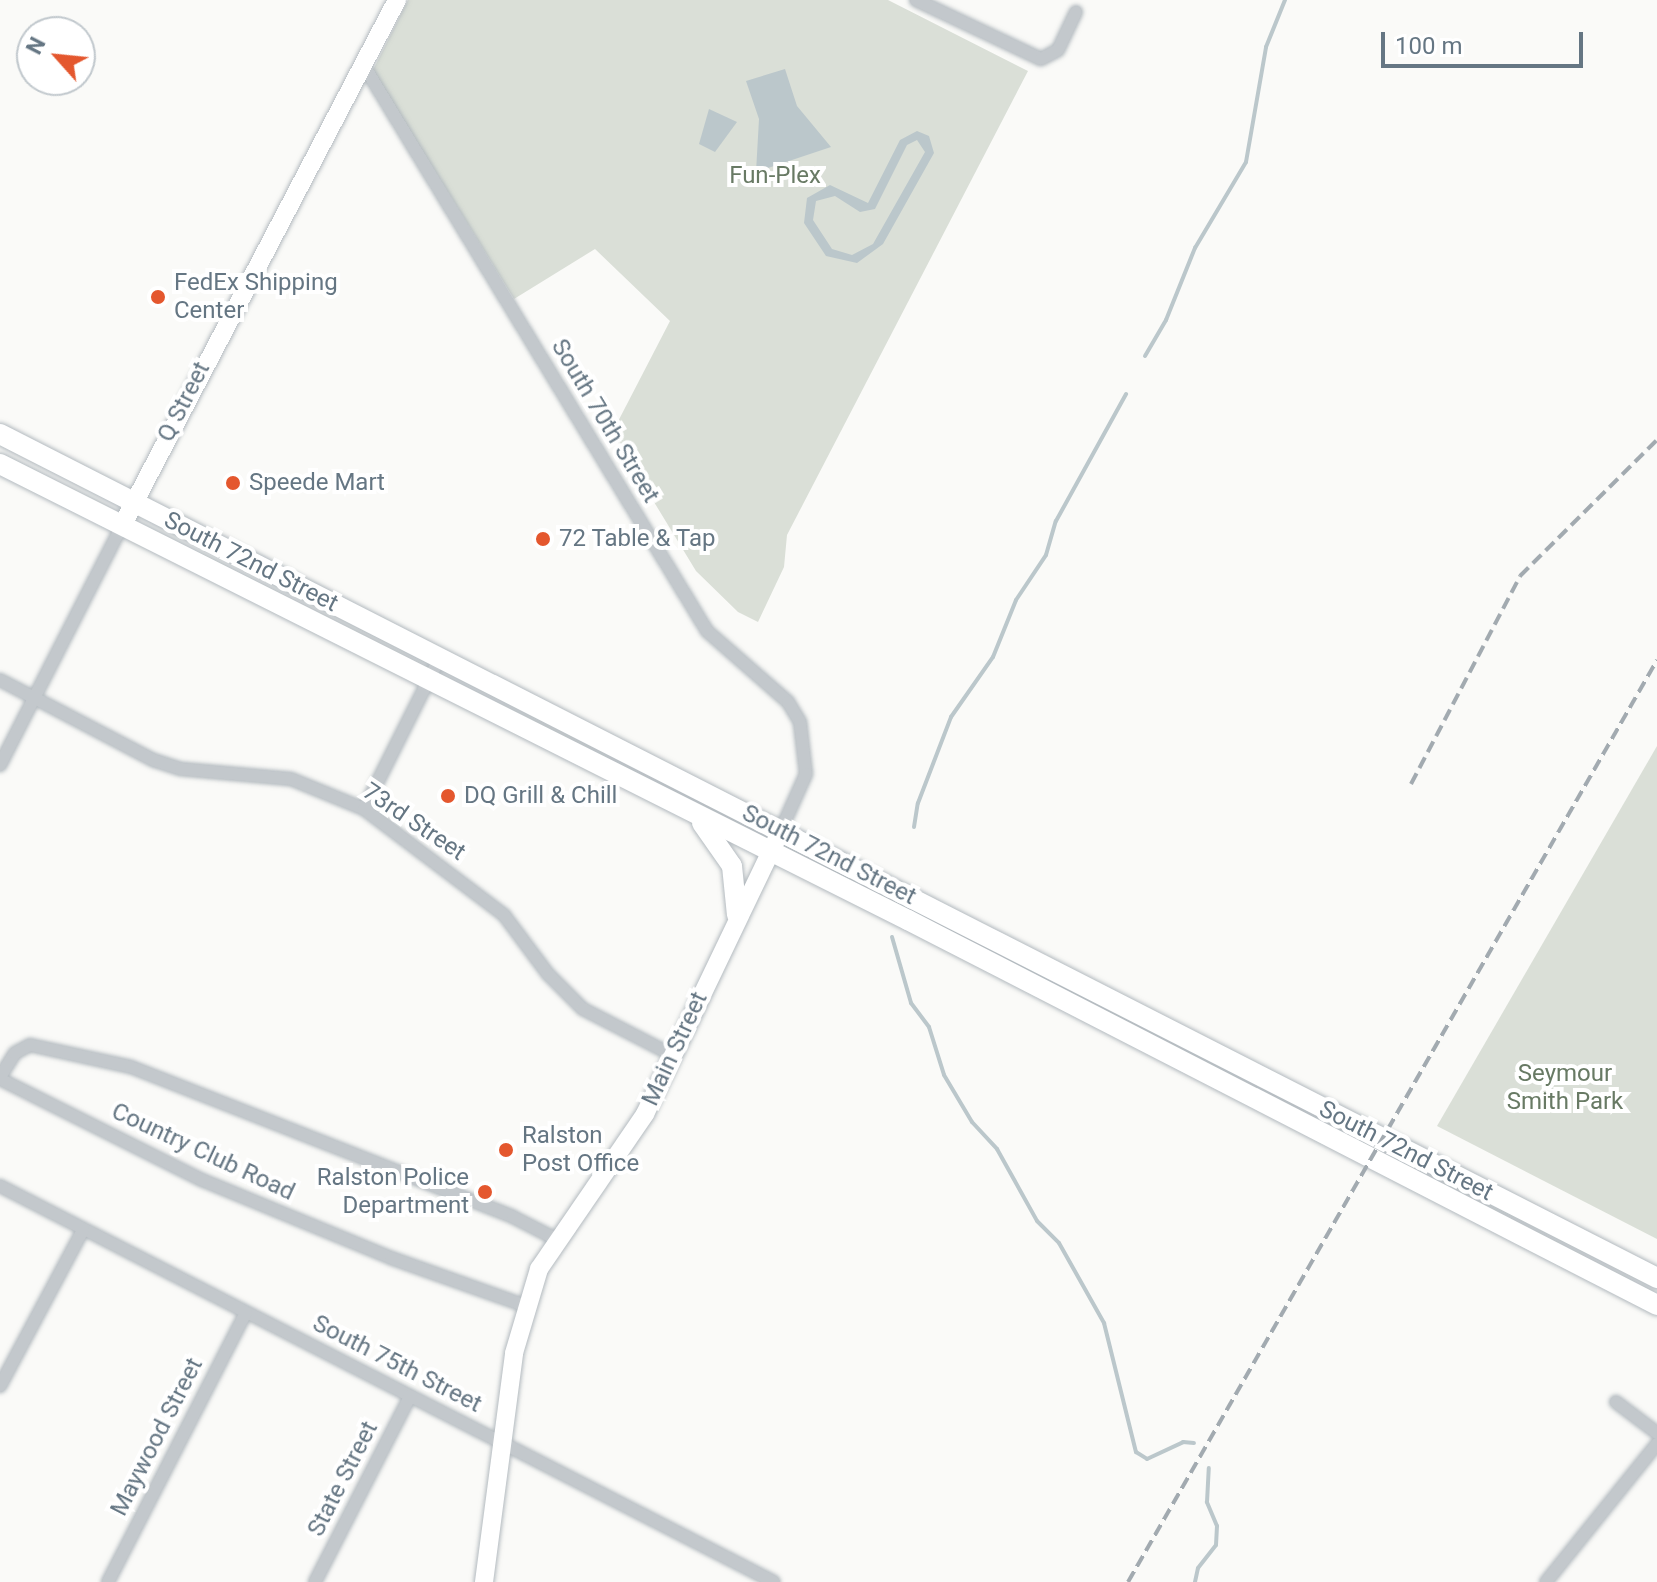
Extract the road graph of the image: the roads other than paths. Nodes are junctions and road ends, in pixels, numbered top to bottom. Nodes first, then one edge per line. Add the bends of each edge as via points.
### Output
1 (397, 0) edge
2 (916, 0) edge
3 (1076, 12) dead end
4 (363, 64) junction
5 (0, 434) edge
6 (0, 464) edge
7 (134, 503) junction
8 (122, 526) junction
9 (440, 657) junction
10 (0, 680) edge
11 (428, 680) junction
12 (34, 697) junction
13 (0, 765) edge
14 (364, 809) junction
15 (698, 816) junction
16 (781, 830) junction
17 (769, 853) junction
18 (737, 915) junction
19 (674, 1056) junction
20 (0, 1078) edge
21 (0, 1186) edge
22 (83, 1230) junction
23 (556, 1239) junction
24 (1657, 1278) edge
25 (1657, 1305) edge
26 (526, 1306) junction
27 (246, 1312) junction
28 (0, 1386) edge
29 (410, 1396) junction
30 (1616, 1402) dead end
31 (1657, 1433) edge
32 (503, 1443) junction
33 (1657, 1444) edge
34 (108, 1582) edge
35 (315, 1582) edge
36 (484, 1582) edge
37 (774, 1582) edge
38 (1546, 1582) edge

1 - 4 main road, Q Street
2 - 3 street via 1034,58 1050,57
4 - 7 main road, Q Street
4 - 16 street, South 70th Street via 707,631 788,702 800,722 806,774
5 - 7 main road, South 72nd Street
6 - 8 main road, South 72nd Street
7 - 8 main road, Q Street
7 - 9 main road, South 72nd Street
8 - 11 main road, South 72nd Street
8 - 12 street, Q Street
9 - 11 street
9 - 16 main road, South 72nd Street
10 - 12 street, 73rd Street
11 - 14 street
11 - 15 main road, South 72nd Street
12 - 13 street, Q Street
12 - 14 street, 73rd Street via 167,764 291,779
14 - 19 street, 73rd Street via 504,915 548,974 583,1009
15 - 17 main road, South 72nd Street
15 - 18 main road via 732,866
16 - 17 main road, Main Street
16 - 24 main road, South 72nd Street
17 - 18 main road, Main Street
17 - 25 main road, South 72nd Street
18 - 19 main road, Main Street
19 - 23 main road, Main Street via 632,1137
20 - 23 street via 15,1053 30,1045 131,1067 513,1217
20 - 26 street, Country Club Road via 202,1180 391,1258
21 - 22 street, South 75th Street
22 - 27 street, South 75th Street
22 - 28 street
23 - 26 main road, Main Street
26 - 32 main road, Main Street via 514,1353
27 - 29 street, South 75th Street
27 - 34 street, Maywood Street
29 - 32 street, South 75th Street
29 - 35 street, State Street
30 - 31 street
32 - 36 main road, Main Street
32 - 37 street, South 75th Street
33 - 38 street

